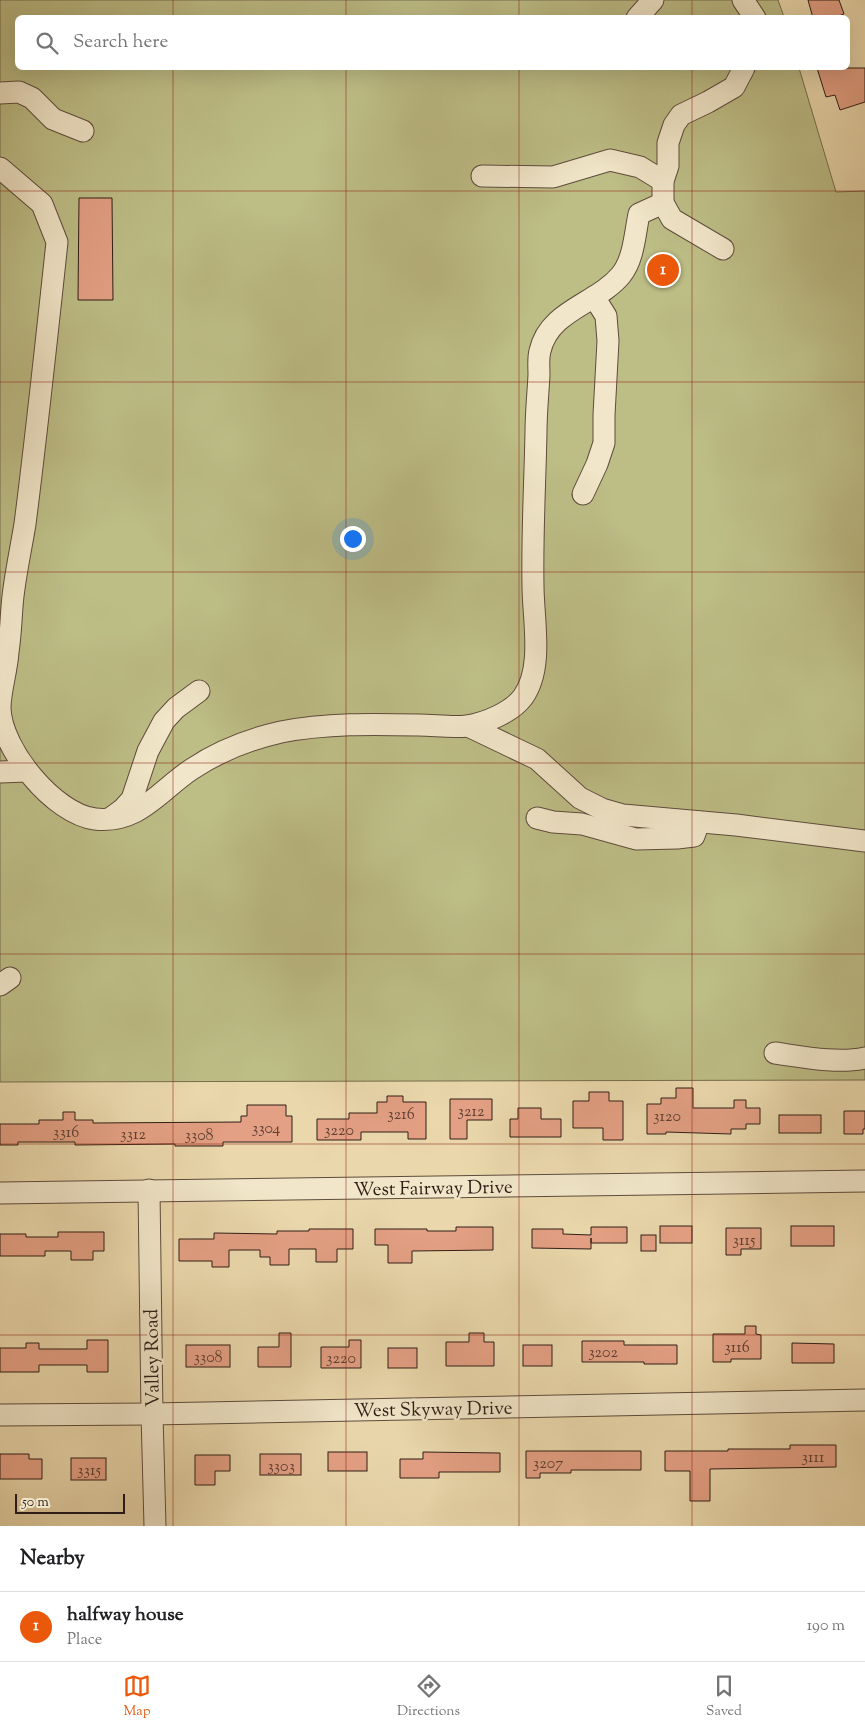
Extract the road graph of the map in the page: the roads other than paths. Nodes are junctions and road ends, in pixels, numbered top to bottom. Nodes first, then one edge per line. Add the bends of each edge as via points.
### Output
1 (653, 0) edge
2 (743, 0) edge
3 (640, 15) edge
4 (753, 15) edge
5 (743, 70) edge
6 (0, 93) edge
7 (83, 131) dead end
8 (0, 168) edge
9 (482, 176) dead end
10 (663, 182) junction
11 (663, 203) junction
12 (723, 249) dead end
13 (594, 297) junction
14 (583, 494) dead end
15 (199, 691) dead end
16 (0, 709) edge
17 (504, 714) junction
18 (468, 726) junction
19 (510, 745) junction
20 (27, 771) junction
21 (0, 772) edge
22 (580, 798) junction
23 (110, 818) junction
24 (537, 818) dead end
25 (699, 822) junction
26 (582, 824) junction
27 (865, 841) edge
28 (775, 1053) dead end
29 (865, 1058) edge
30 (865, 1181) edge
31 (149, 1190) junction
32 (0, 1192) edge
33 (865, 1400) edge
34 (152, 1414) junction
35 (0, 1415) edge
36 (155, 1526) edge

1 - 3 street
2 - 4 street
5 - 10 street via 734,86 681,115 668,142 668,166
6 - 7 street via 20,92 32,98 53,119
8 - 16 street via 42,204 57,242
9 - 10 street via 553,177 610,160 640,167
10 - 11 street
11 - 12 street via 672,219
11 - 13 street via 639,214 628,263 622,274
13 - 14 street via 606,316 608,341 604,443
13 - 17 street via 561,317 540,349 533,553 536,656 531,681 522,699
15 - 23 street via 164,721 148,751 132,799
16 - 20 street via 14,753
17 - 18 street
17 - 19 street via 501,728
18 - 19 street
18 - 23 street via 331,725 258,738 220,753 190,770 136,812 126,817
19 - 22 street via 537,759
20 - 21 street
20 - 23 street via 65,808 84,817
22 - 25 street via 602,809 623,814
22 - 26 street via 585,810
24 - 26 street
25 - 26 street via 694,836 636,839
25 - 27 street
28 - 29 street via 814,1058
30 - 31 street, West Fairway Drive
31 - 32 street, West Fairway Drive
31 - 34 street, Valley Road
33 - 34 street, West Skyway Drive
34 - 35 street, West Skyway Drive
34 - 36 street, Valley Road

